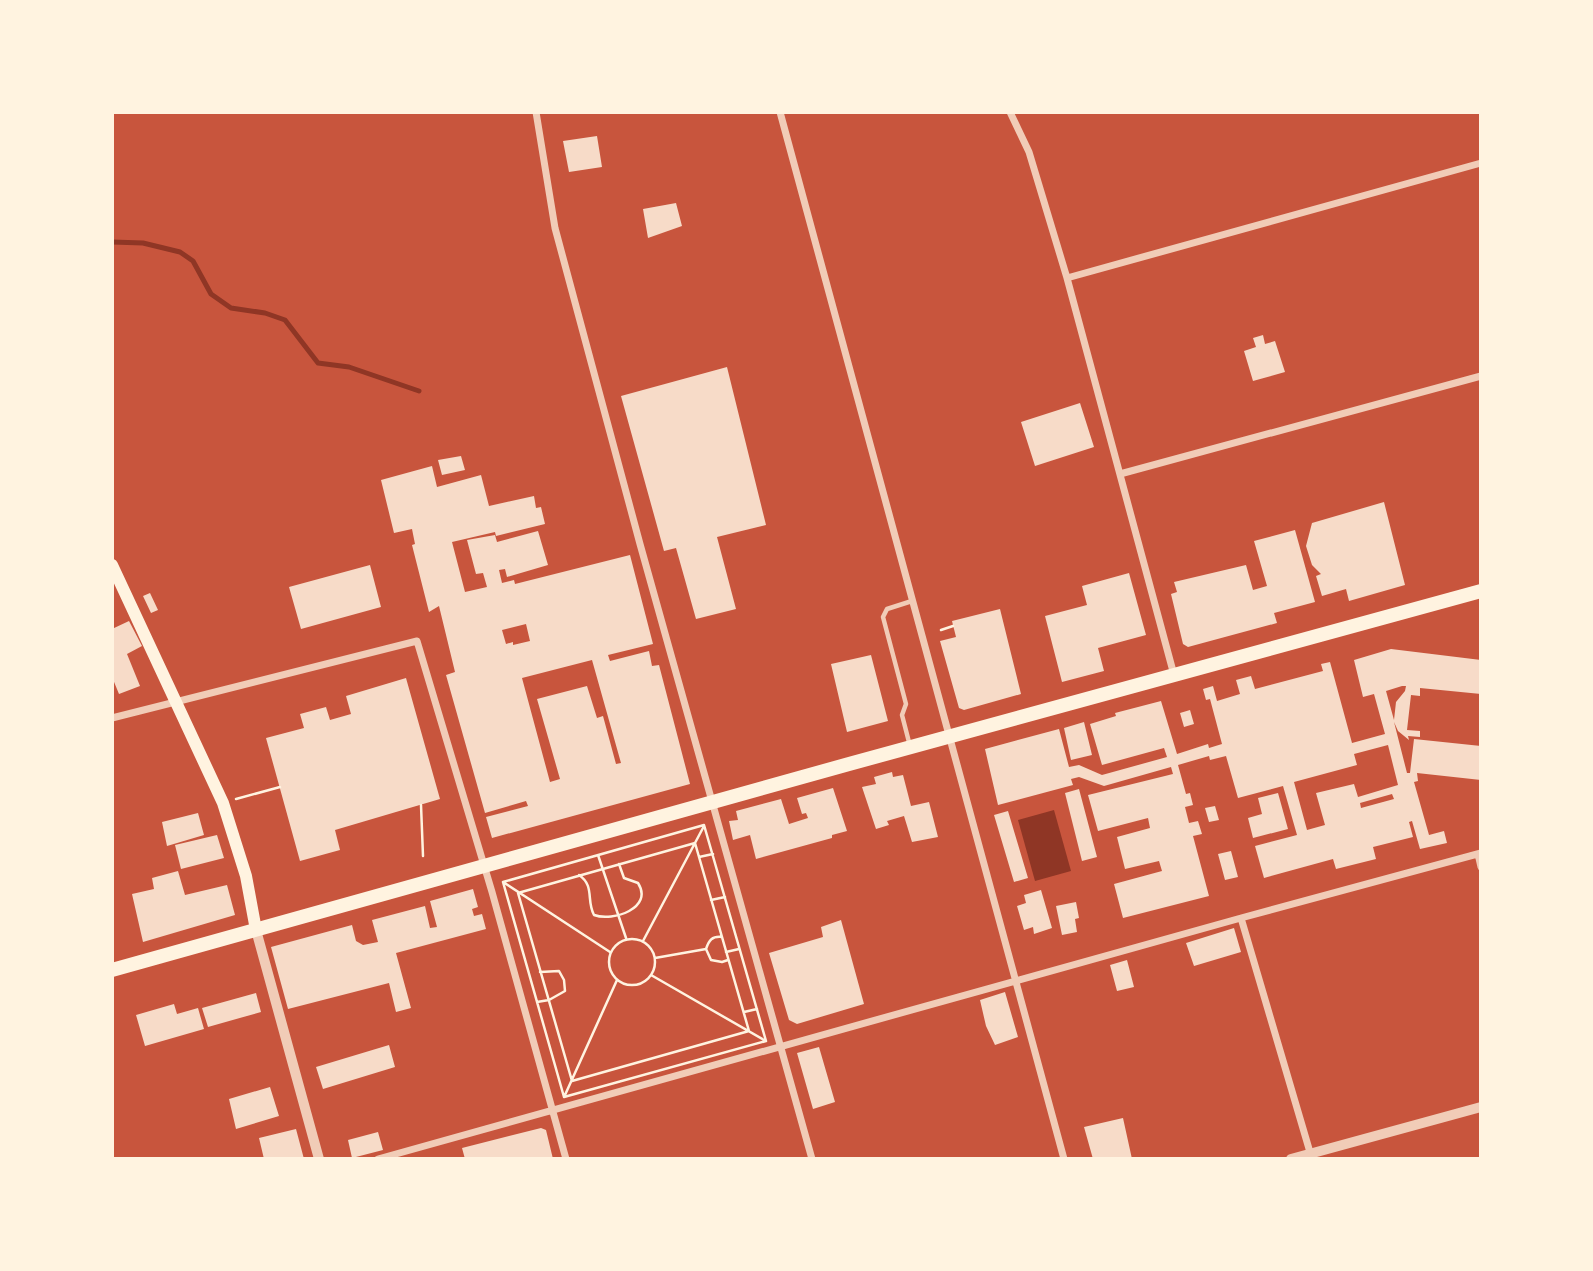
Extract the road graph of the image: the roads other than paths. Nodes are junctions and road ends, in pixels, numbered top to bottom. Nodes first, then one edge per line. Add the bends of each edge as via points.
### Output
1 (536, 112) edge
2 (780, 112) edge
3 (1010, 112) edge
4 (1481, 163) edge
5 (1067, 278) junction
6 (1481, 376) edge
7 (1120, 474) junction
8 (112, 565) edge
9 (1481, 591) edge
10 (912, 601) junction
11 (1174, 676) junction
12 (176, 702) junction
13 (112, 718) edge
14 (949, 737) junction
15 (911, 747) junction
16 (712, 803) junction
17 (1479, 854) edge
18 (483, 866) junction
19 (1481, 867) edge
20 (1241, 918) junction
21 (256, 930) junction
22 (112, 970) edge
23 (1016, 982) junction
24 (780, 1047) junction
25 (1481, 1107) edge
26 (553, 1110) junction
27 (1311, 1156) edge
28 (319, 1159) edge
29 (378, 1159) edge
30 (566, 1159) edge
31 (812, 1159) edge
32 (1065, 1159) edge
33 (1291, 1159) edge

1 - 16 street via 555,228
2 - 10 street
3 - 5 street via 1029,152
4 - 5 street
5 - 7 street
6 - 7 street
7 - 11 street
8 - 12 main road
9 - 11 main road
10 - 14 street
10 - 15 lane via 887,609 883,617 906,704 902,715
11 - 14 main road
12 - 13 street
12 - 18 street via 416,641
12 - 21 main road via 231,824
14 - 15 main road
14 - 23 street
15 - 16 main road
16 - 18 main road
16 - 24 street
17 - 19 street
17 - 20 street
18 - 21 main road
18 - 26 street
20 - 23 street
20 - 27 street
21 - 22 main road
21 - 28 street
23 - 24 street
23 - 32 street
24 - 26 street
24 - 31 street
25 - 27 street
26 - 29 street
26 - 30 street
27 - 33 street

